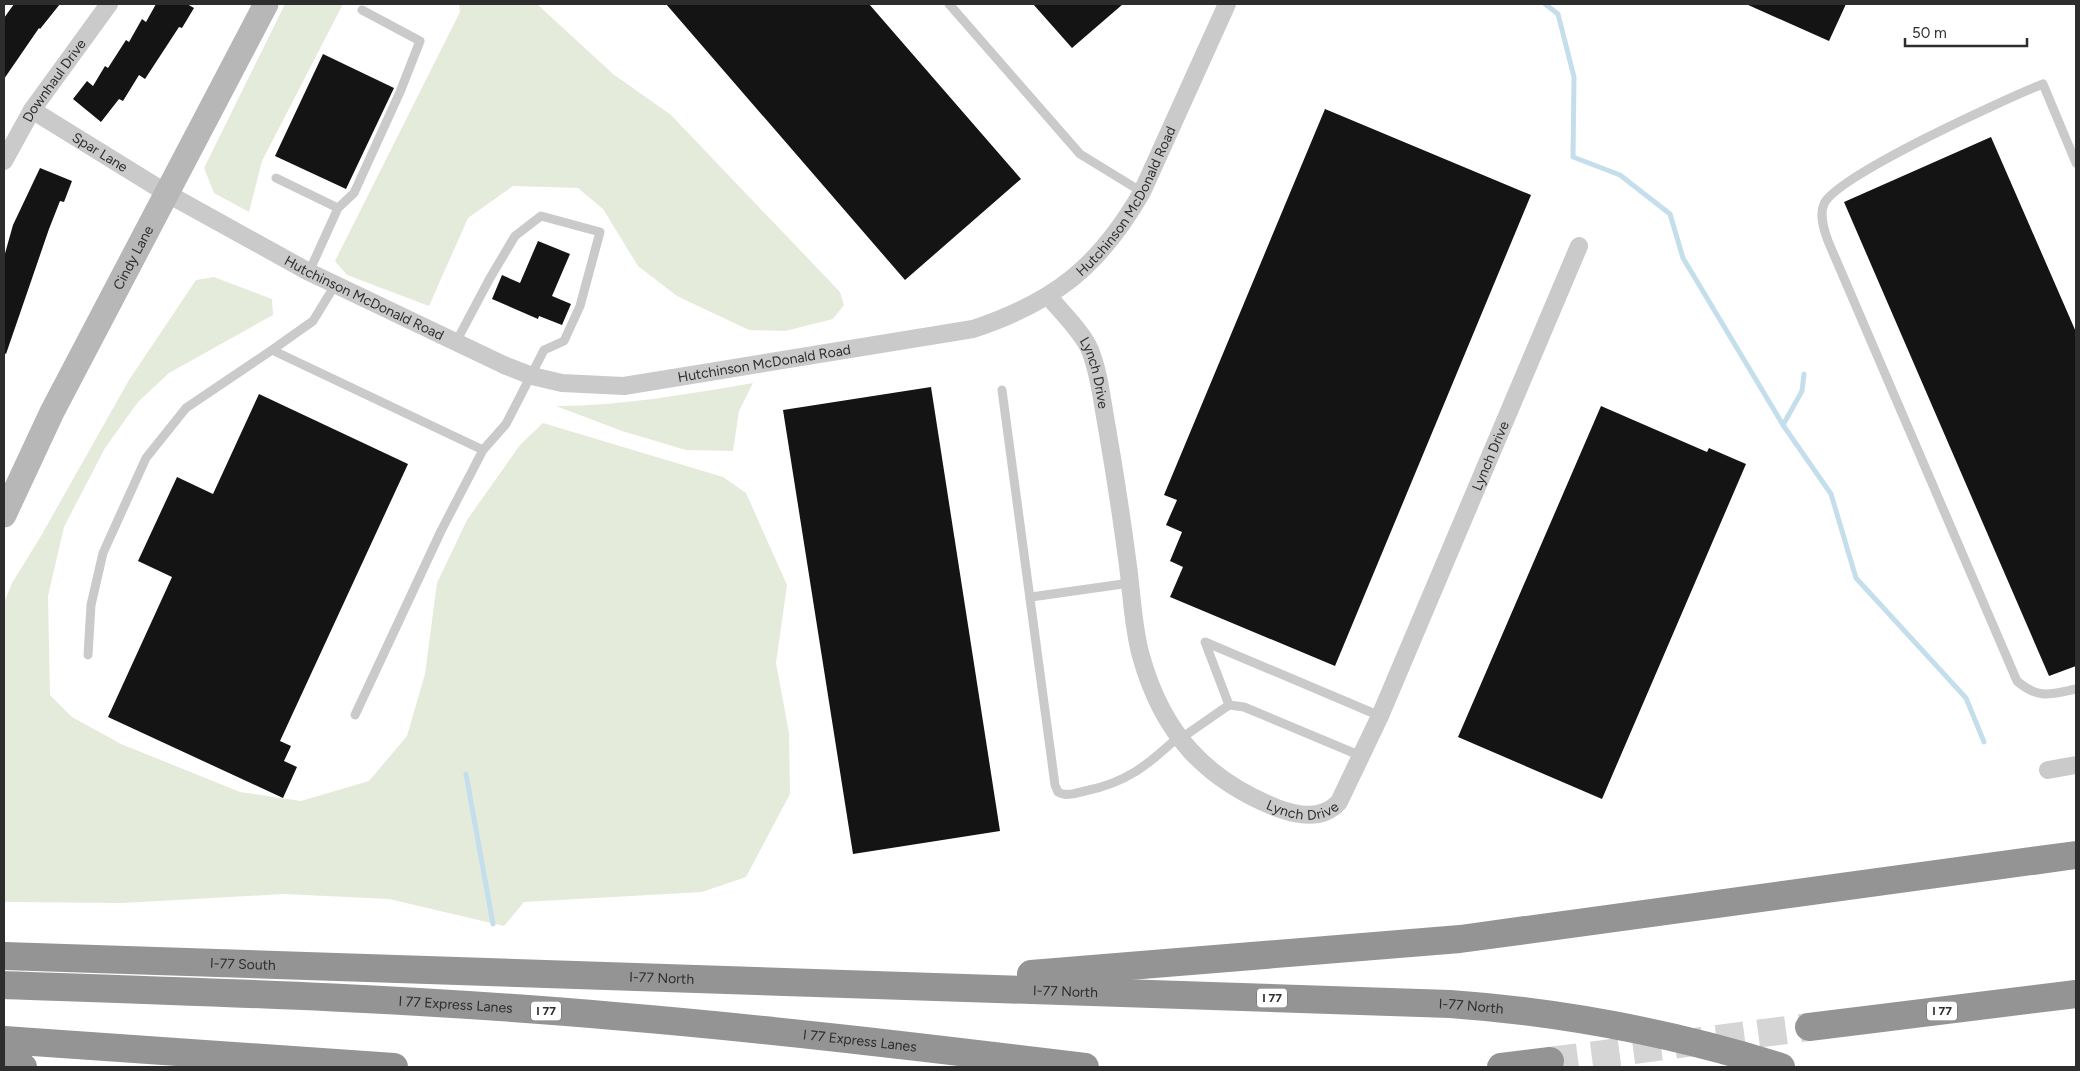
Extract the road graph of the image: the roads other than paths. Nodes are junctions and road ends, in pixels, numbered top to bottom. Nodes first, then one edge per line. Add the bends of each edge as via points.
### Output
1 (109, 4) edge
2 (266, 4) edge
3 (949, 4) edge
4 (1227, 4) edge
5 (362, 10) dead end
6 (32, 110) junction
7 (4, 161) edge
8 (2076, 163) edge
9 (276, 178) dead end
10 (1142, 192) junction
11 (168, 194) junction
12 (338, 208) junction
13 (1579, 246) dead end
14 (309, 272) junction
15 (335, 285) junction
16 (1048, 296) junction
17 (456, 342) junction
18 (272, 350) junction
19 (532, 376) junction
20 (1002, 390) dead end
21 (483, 450) junction
22 (4, 516) edge
23 (1130, 583) junction
24 (1031, 597) junction
25 (88, 655) dead end
26 (2076, 689) edge
27 (1229, 705) junction
28 (355, 715) dead end
29 (1380, 716) junction
30 (1179, 738) junction
31 (1361, 756) junction
32 (2076, 765) edge
33 (2048, 770) dead end
34 (2076, 855) edge
35 (4, 956) edge
36 (482, 972) joint
37 (4, 985) edge
38 (895, 985) junction
39 (2076, 994) edge
40 (1809, 1027) tunnel mouth
41 (4, 1040) edge
42 (1550, 1061) tunnel mouth
43 (4, 1066) edge
44 (23, 1067) edge
45 (394, 1067) edge
46 (1085, 1067) edge
47 (1501, 1067) edge
48 (1781, 1067) edge

1 - 6 street, Downhaul Drive
2 - 11 main road, Cindy Lane
3 - 10 lane via 1080,154
4 - 10 street, Hutchinson McDonald Road
5 - 12 lane via 420,41 354,193
6 - 7 street, Downhaul Drive
6 - 11 street, Spar Lane
8 - 26 lane via 2043,84 2013,95 1892,156 1833,193 1824,203 1822,213 1828,240 2018,681 2026,689 2043,696
9 - 12 lane
10 - 16 street, Hutchinson McDonald Road via 1108,245 1071,281
11 - 14 street, Hutchinson McDonald Road
11 - 22 main road, Cindy Lane via 52,412
12 - 14 lane
13 - 29 street, Lynch Drive
14 - 15 street, Hutchinson McDonald Road
15 - 17 street, Hutchinson McDonald Road
15 - 18 lane via 313,321
16 - 19 street, Hutchinson McDonald Road via 1006,318 973,329 624,386 562,384
16 - 23 street, Lynch Drive via 1089,348 1097,370
17 - 19 street, Hutchinson McDonald Road
17 - 19 lane via 515,236 531,223 541,216 600,232 580,306 564,341 544,350
18 - 21 lane
18 - 25 lane via 186,408 146,458 103,553 91,605
19 - 21 lane via 506,424
20 - 24 lane
21 - 28 lane via 441,531
23 - 24 lane
23 - 30 street, Lynch Drive via 1141,655 1156,699
24 - 30 lane via 1058,792 1068,795 1108,786 1130,776
27 - 29 lane via 1205,642
27 - 30 lane
27 - 31 lane via 1244,707
29 - 31 street, Lynch Drive
30 - 31 street, Lynch Drive via 1200,762 1246,796 1288,812 1322,815 1331,811 1339,802
32 - 33 street
34 - 38 highway via 1460,939
35 - 36 highway, I-77 South / I 77
36 - 38 highway, I-77 North / I 77
37 - 46 highway, I 77 Express Lanes / I 77 via 376,999 612,1015
38 - 48 highway, I-77 North / I 77 via 1450,1004 1535,1012 1646,1031
39 - 40 highway, I 77
41 - 45 highway
42 - 47 highway
43 - 44 highway

